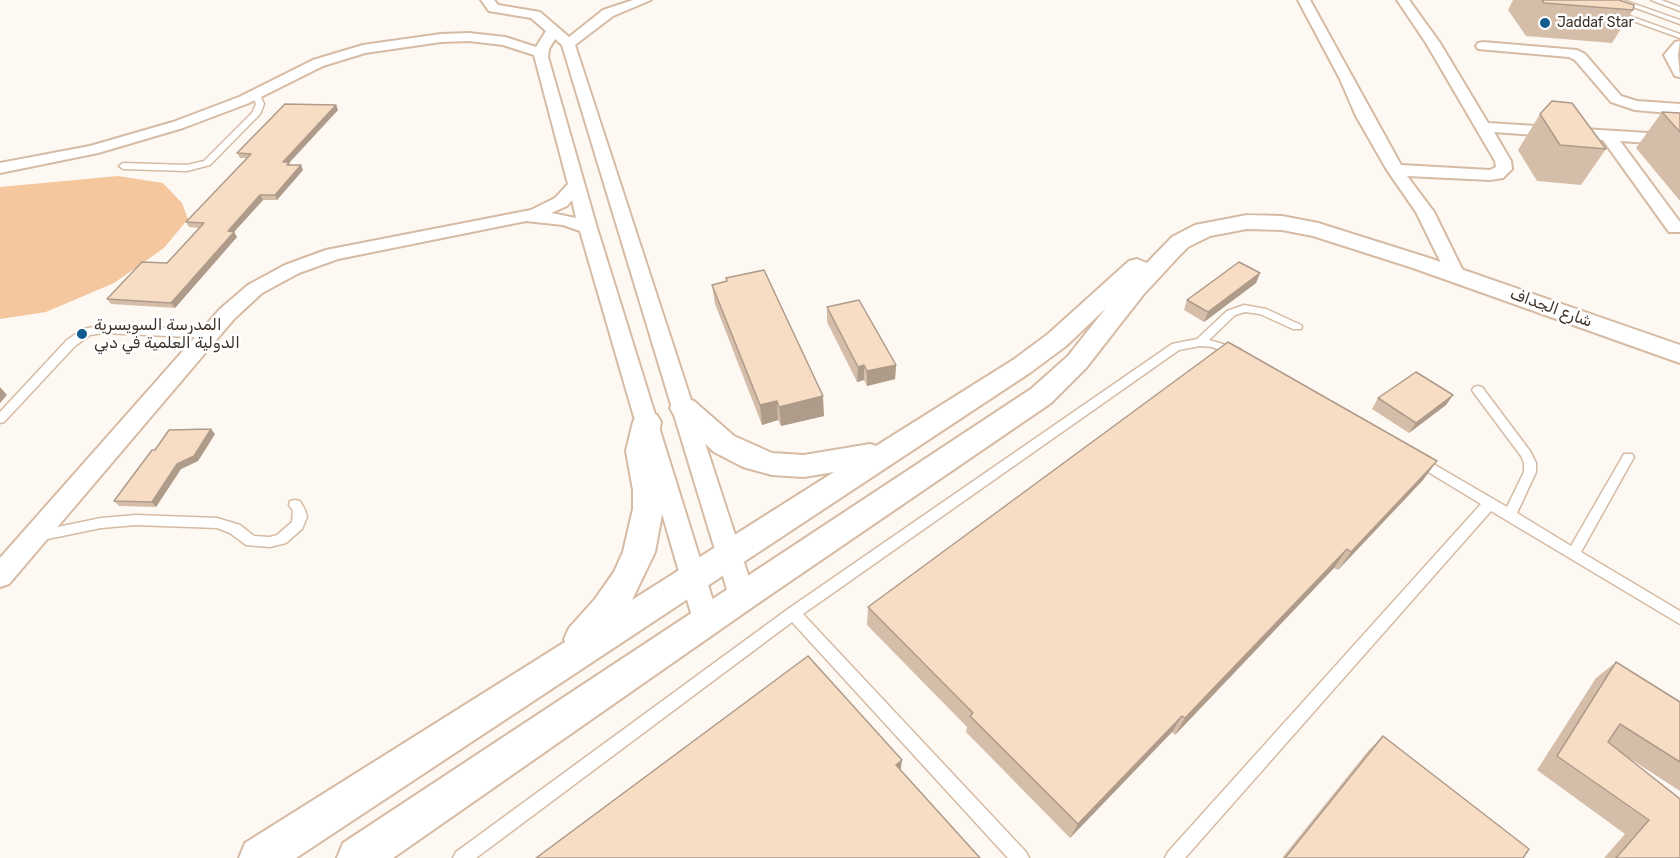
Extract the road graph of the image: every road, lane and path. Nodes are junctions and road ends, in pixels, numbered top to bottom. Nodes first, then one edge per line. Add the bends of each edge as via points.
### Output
1 (487, 0) edge
2 (645, 0) edge
3 (1304, 0) edge
4 (1403, 0) edge
5 (1617, 0) edge
6 (1654, 0) edge
7 (1602, 8) edge
8 (1680, 9) edge
9 (509, 10) junction
10 (1680, 22) edge
11 (1680, 36) edge
12 (560, 37) junction
13 (1680, 45) edge
14 (1483, 46) dead end
15 (541, 53) junction
16 (1680, 73) edge
17 (256, 94) junction
18 (1680, 109) edge
19 (1482, 127) junction
20 (1608, 135) junction
21 (1680, 140) edge
22 (0, 154) edge
23 (123, 166) dead end
24 (0, 168) edge
25 (1395, 170) junction
26 (576, 185) junction
27 (535, 214) junction
28 (586, 222) junction
29 (626, 224) junction
30 (1675, 228) dead end
31 (1421, 263) junction
32 (1456, 275) junction
33 (1297, 327) dead end
34 (210, 334) junction
35 (1200, 342) junction
36 (1680, 354) edge
37 (1251, 360) edge
38 (1479, 390) dead end
39 (684, 408) junction
40 (0, 419) edge
41 (647, 422) junction
42 (887, 451) junction
43 (1410, 456) edge
44 (1628, 457) dead end
45 (1489, 504) junction
46 (295, 505) dead end
47 (1509, 516) junction
48 (34, 537) junction
49 (729, 553) junction
50 (1573, 554) junction
51 (0, 576) edge
52 (693, 576) junction
53 (742, 596) junction
54 (793, 613) junction
55 (1680, 618) edge
56 (706, 620) junction
57 (557, 666) junction
58 (260, 858) edge
59 (358, 858) edge
60 (462, 858) edge
61 (1020, 858) edge
62 (1174, 858) edge

1 - 9 street via 494,8
2 - 12 street via 608,13 578,38
3 - 25 street
4 - 19 street
5 - 10 lane
6 - 8 lane
7 - 11 lane
9 - 12 street via 535,15
9 - 22 street via 480,22 352,40 307,55 230,93 160,119 74,141
12 - 15 street
12 - 29 street
13 - 16 street via 1671,55
14 - 18 street via 1572,53 1580,57 1616,99
15 - 17 street via 515,43 482,38 441,38 378,46 318,63
15 - 26 street
17 - 23 lane via 260,105 256,114 207,163 188,168
17 - 24 street via 141,137
19 - 20 street
19 - 25 street via 1504,165 1502,172 1490,175
20 - 21 street
20 - 30 street
25 - 32 street via 1425,212
26 - 27 street via 561,202
26 - 28 street
27 - 28 street
27 - 34 street via 312,261 255,289
28 - 29 street
28 - 41 street
29 - 39 street
31 - 32 street, شارع الجداف
31 - 42 street via 1340,231 1291,218 1244,214 1194,223 1171,237 1040,353
31 - 53 street via 1318,230 1282,223 1231,223 1191,236 1172,250 1077,362 1041,396
32 - 36 street, شارع الجداف
33 - 35 lane via 1262,311 1244,308 1231,313
34 - 40 lane via 104,329 87,333 71,343
34 - 48 street
35 - 37 lane via 1228,348
35 - 54 lane via 1176,347
38 - 47 lane via 1530,463 1530,472
39 - 42 street via 738,453 772,464 821,464
39 - 49 street
41 - 52 street
41 - 57 street via 641,451 648,509 639,552 607,609
42 - 49 street
43 - 45 lane
44 - 50 lane
45 - 47 lane
45 - 62 lane
46 - 48 lane via 300,517 297,525 270,542 251,541 235,529 217,524 136,520
47 - 50 lane
48 - 51 street
49 - 52 street
49 - 53 street
50 - 55 lane
52 - 56 street
52 - 57 street
53 - 56 street
54 - 60 lane
54 - 61 lane
56 - 59 street
57 - 58 street

